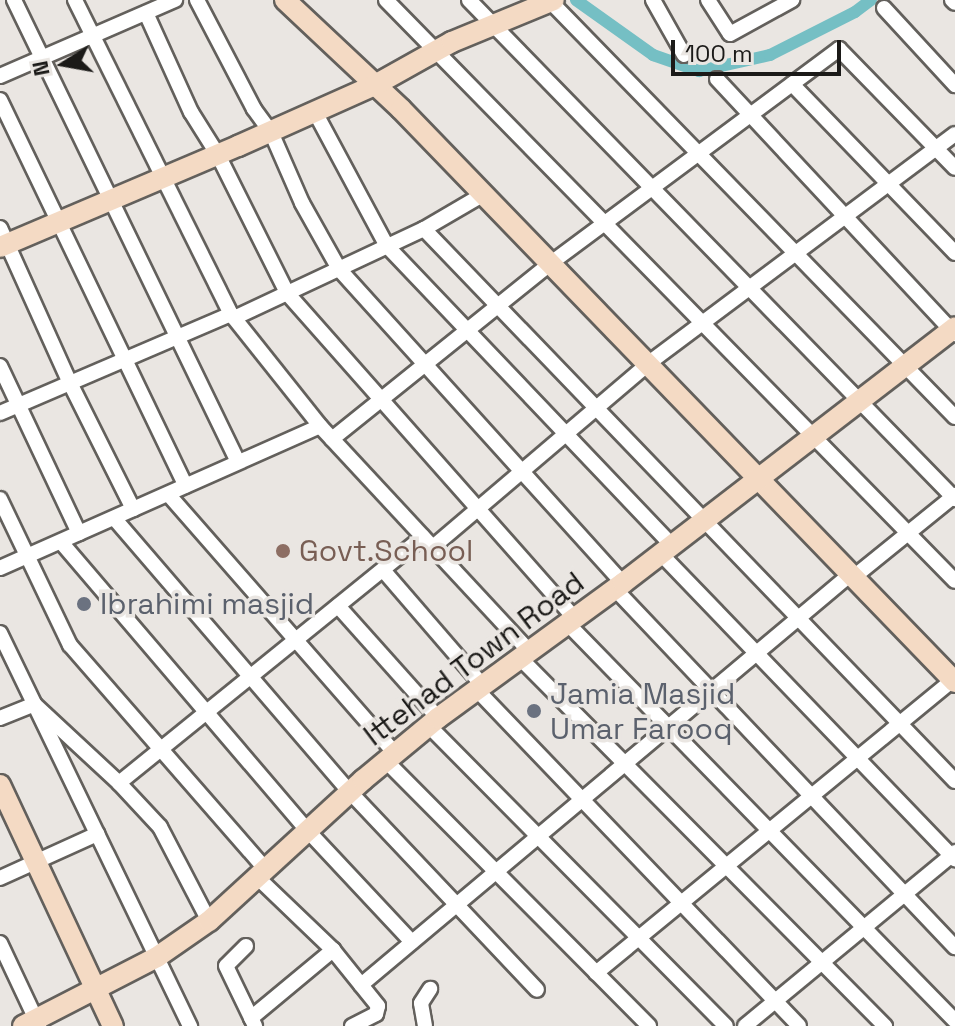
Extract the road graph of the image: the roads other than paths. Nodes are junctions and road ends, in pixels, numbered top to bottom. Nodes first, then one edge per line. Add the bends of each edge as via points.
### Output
1 (14, 0) edge
2 (75, 0) edge
3 (175, 0) edge
4 (197, 0) edge
5 (285, 0) edge
6 (386, 0) edge
7 (469, 0) edge
8 (653, 0) edge
9 (708, 0) edge
10 (792, 0) edge
11 (551, 1) edge
12 (884, 8) dead end
13 (146, 13) junction
14 (493, 25) junction
15 (93, 36) junction
16 (436, 51) junction
17 (684, 55) dead end
18 (42, 58) junction
19 (0, 76) edge
20 (717, 79) dead end
21 (792, 84) junction
22 (375, 85) junction
23 (955, 85) edge
24 (0, 100) edge
25 (315, 112) junction
26 (751, 114) junction
27 (271, 132) junction
28 (955, 134) edge
29 (936, 149) junction
30 (699, 153) junction
31 (218, 155) junction
32 (955, 168) edge
33 (164, 177) junction
34 (888, 184) junction
35 (652, 187) junction
36 (484, 194) junction
37 (113, 198) junction
38 (846, 216) junction
39 (59, 221) junction
40 (605, 223) junction
41 (424, 229) junction
42 (3, 239) edge
43 (387, 246) junction
44 (796, 253) junction
45 (955, 253) edge
46 (551, 263) junction
47 (339, 269) junction
48 (750, 287) junction
49 (287, 293) junction
50 (498, 305) junction
51 (232, 316) junction
52 (703, 322) junction
53 (468, 330) junction
54 (954, 330) edge
55 (177, 338) junction
56 (124, 363) junction
57 (649, 363) junction
58 (424, 365) junction
59 (905, 365) junction
60 (0, 366) edge
61 (71, 385) junction
62 (382, 399) junction
63 (860, 400) junction
64 (19, 406) junction
65 (596, 408) junction
66 (0, 413) edge
67 (955, 417) edge
68 (320, 426) junction
69 (566, 434) junction
70 (814, 435) junction
71 (332, 439) junction
72 (238, 462) junction
73 (523, 471) junction
74 (760, 477) junction
75 (186, 486) junction
76 (168, 494) junction
77 (954, 497) edge
78 (0, 499) edge
79 (133, 509) junction
80 (478, 509) junction
81 (114, 518) junction
82 (705, 520) junction
83 (79, 533) junction
84 (908, 533) junction
85 (61, 542) junction
86 (428, 542) junction
87 (666, 550) junction
88 (28, 556) junction
89 (0, 568) edge
90 (383, 570) junction
91 (853, 575) junction
92 (955, 581) edge
93 (619, 586) junction
94 (338, 606) junction
95 (799, 618) junction
96 (571, 622) junction
97 (0, 633) edge
98 (295, 641) junction
99 (756, 654) junction
100 (526, 655) junction
101 (251, 676) junction
102 (954, 680) edge
103 (480, 688) junction
104 (712, 690) junction
105 (34, 704) junction
106 (206, 713) junction
107 (0, 718) edge
108 (433, 722) junction
109 (900, 724) junction
110 (668, 727) junction
111 (162, 748) junction
112 (392, 758) junction
113 (857, 759) junction
114 (625, 763) junction
115 (955, 781) edge
116 (119, 783) junction
117 (0, 785) edge
118 (350, 792) junction
119 (812, 796) junction
120 (582, 800) junction
121 (308, 831) junction
122 (769, 831) junction
123 (97, 834) junction
124 (538, 837) junction
125 (954, 855) edge
126 (35, 862) junction
127 (727, 866) junction
128 (496, 872) junction
129 (262, 873) junction
130 (0, 878) edge
131 (905, 893) junction
132 (681, 903) junction
133 (455, 907) junction
134 (209, 921) junction
135 (864, 927) junction
136 (639, 938) junction
137 (412, 942) junction
138 (0, 943) edge
139 (246, 946) dead end
140 (955, 947) edge
141 (333, 950) junction
142 (157, 957) junction
143 (822, 962) junction
144 (596, 973) junction
145 (361, 985) junction
146 (94, 988) junction
147 (430, 989) dead end
148 (537, 990) dead end
149 (775, 1001) junction
150 (955, 1021) edge
151 (253, 1022) edge
152 (33, 1024) edge
153 (113, 1026) edge
154 (190, 1026) edge
155 (352, 1026) edge
156 (425, 1026) edge
157 (649, 1026) edge
158 (726, 1026) edge
159 (745, 1026) edge
160 (799, 1026) edge
161 (885, 1026) edge

1 - 18 street
2 - 15 street
3 - 13 street
4 - 27 street
5 - 22 street
6 - 16 street
7 - 14 street
8 - 17 street
9 - 10 street via 730,34
11 - 14 street
11 - 30 street
12 - 23 street
13 - 15 street
13 - 31 street via 191,112
14 - 16 street
14 - 35 street
15 - 18 street
15 - 33 street
16 - 22 street
16 - 40 street
18 - 19 street
18 - 37 street
20 - 26 street
21 - 26 street
21 - 29 street via 839,49
21 - 34 street
22 - 25 street
22 - 36 street
24 - 39 street
25 - 27 street
25 - 43 street
26 - 30 street
26 - 38 street
27 - 31 street
27 - 47 street
28 - 29 street
29 - 32 street
29 - 34 street
30 - 35 street
30 - 44 street
31 - 33 street
31 - 49 street
33 - 37 street
33 - 51 street
34 - 38 street
34 - 45 street
35 - 40 street
35 - 48 street
36 - 41 street
36 - 46 street
37 - 39 street
37 - 55 street
38 - 44 street
38 - 54 street
39 - 42 street
39 - 56 street
40 - 46 street
40 - 52 street
41 - 43 street
41 - 50 street
42 - 61 street
43 - 47 street
43 - 53 street
44 - 48 street
44 - 59 street
46 - 50 street
46 - 57 street
47 - 49 street
47 - 58 street
48 - 52 street
48 - 63 street
49 - 51 street
49 - 62 street
50 - 53 street
50 - 65 street
51 - 55 street
51 - 68 street
52 - 57 street
52 - 70 street
53 - 58 street
53 - 69 street
54 - 59 street, Ittehad Town Road
55 - 56 street
55 - 72 street
56 - 61 street
56 - 75 street
57 - 65 street
57 - 74 street
58 - 62 street
58 - 73 street
59 - 63 street, Ittehad Town Road
59 - 67 street
60 - 64 street
61 - 64 street
61 - 79 street
62 - 71 street
62 - 80 street
63 - 70 street, Ittehad Town Road
63 - 77 street
64 - 66 street
64 - 83 street
65 - 69 street
65 - 82 street
68 - 71 street
68 - 72 street
69 - 73 street
69 - 87 street
70 - 74 street, Ittehad Town Road
70 - 84 street
71 - 86 street
72 - 75 street
73 - 80 street
73 - 93 street
74 - 82 street, Ittehad Town Road
74 - 91 street
75 - 76 street
76 - 79 street
76 - 98 street
77 - 84 street
78 - 88 street
79 - 81 street
80 - 86 street
80 - 96 street
81 - 83 street
81 - 101 street
82 - 87 street, Ittehad Town Road
82 - 95 street
83 - 85 street
84 - 91 street
84 - 92 street
85 - 88 street
85 - 106 street
86 - 90 street
86 - 100 street
87 - 93 street, Ittehad Town Road
87 - 99 street
88 - 89 street
88 - 111 street via 70,645
90 - 94 street
90 - 103 street
91 - 95 street
91 - 102 street
93 - 96 street, Ittehad Town Road
93 - 104 street
94 - 98 street
94 - 108 street
95 - 99 street
95 - 109 street
96 - 100 street, Ittehad Town Road
96 - 110 street
97 - 105 street
98 - 101 street
98 - 112 street
99 - 104 street
99 - 113 street
100 - 103 street, Ittehad Town Road
100 - 114 street
101 - 106 street
101 - 118 street
102 - 109 street
103 - 108 street, Ittehad Town Road
103 - 120 street
104 - 110 street
104 - 119 street
105 - 107 street
105 - 116 street
105 - 123 street
106 - 111 street
106 - 121 street
108 - 112 street, Ittehad Town Road
108 - 124 street
109 - 113 street
109 - 115 street
110 - 114 street
110 - 122 street
111 - 116 street
111 - 129 street
112 - 118 street, Ittehad Town Road
112 - 128 street
113 - 119 street
113 - 125 street
114 - 120 street
114 - 127 street
116 - 134 street via 160,827
117 - 126 street
118 - 121 street, Ittehad Town Road
118 - 133 street
119 - 122 street
119 - 131 street
120 - 124 street
120 - 132 street
121 - 129 street, Ittehad Town Road
121 - 137 street
122 - 127 street
122 - 135 street
123 - 126 street
123 - 142 street
124 - 128 street
124 - 136 street
125 - 131 street
126 - 130 street
126 - 146 street
127 - 132 street
127 - 143 street
128 - 133 street
128 - 144 street
129 - 134 street, Ittehad Town Road
129 - 141 street
131 - 135 street
131 - 140 street
132 - 136 street
132 - 149 street
133 - 137 street
133 - 148 street
134 - 142 street, Ittehad Town Road
135 - 143 street
135 - 150 street
136 - 144 street
136 - 158 street
137 - 145 street
138 - 152 street
139 - 151 street via 226,966
141 - 145 street
141 - 151 street
142 - 146 street, Ittehad Town Road
142 - 154 street
143 - 149 street
143 - 161 street
144 - 157 street
145 - 155 street via 378,1006 376,1014
146 - 152 street, Ittehad Town Road
146 - 153 street
147 - 156 street via 421,1003
149 - 159 street
149 - 160 street

